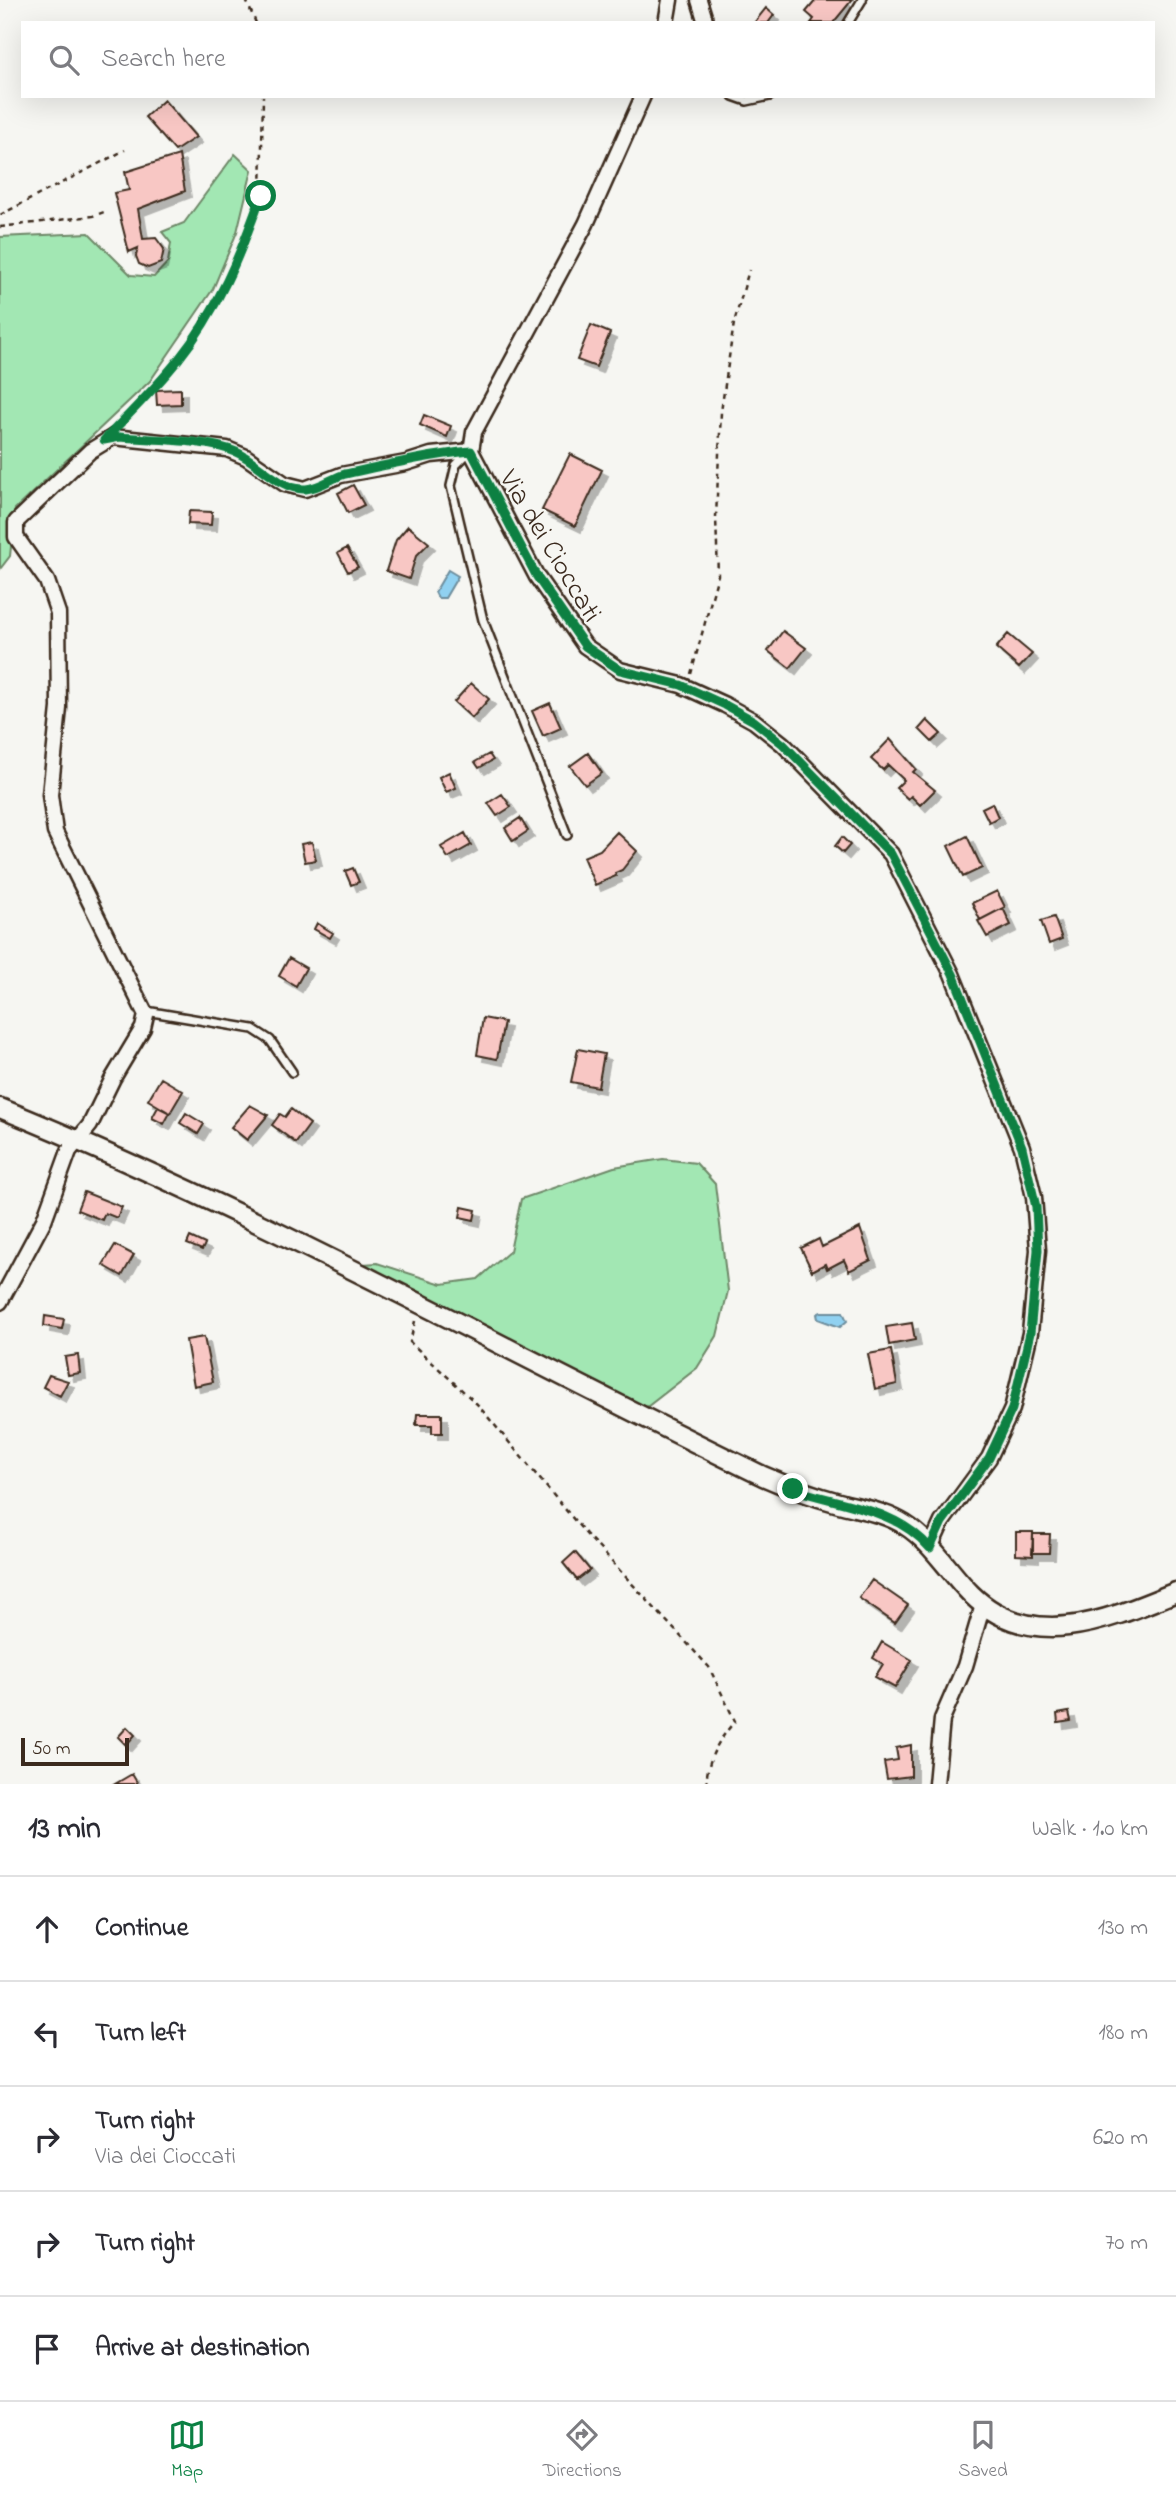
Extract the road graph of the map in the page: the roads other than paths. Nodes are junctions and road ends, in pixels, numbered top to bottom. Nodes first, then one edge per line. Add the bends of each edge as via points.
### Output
1 (670, 0) edge
2 (699, 0) edge
3 (862, 0) edge
4 (666, 21) edge
5 (705, 21) edge
6 (849, 21) edge
7 (642, 98) edge
8 (739, 98) edge
9 (761, 98) edge
10 (471, 451) junction
11 (567, 835) dead end
12 (146, 1011) junction
13 (292, 1072) dead end
14 (0, 1108) edge
15 (78, 1139) junction
16 (0, 1302) edge
17 (930, 1548) junction
18 (1176, 1592) edge
19 (983, 1605) junction
20 (936, 1784) edge

1 - 4 street
2 - 5 street
3 - 6 lane
7 - 10 street, Via dei Cioccati via 582,233 474,432
8 - 9 lane
10 - 11 lane via 456,465 451,486 483,620
10 - 12 street via 341,475 305,489 285,484 227,449 120,437 104,440 16,522 14,532 50,586 58,613 59,700 50,795 55,832
10 - 17 street, Via dei Cioccati via 537,577 585,646 620,670 687,687 775,736 891,854 948,964 1022,1147 1038,1234 1034,1304 1023,1372 1008,1419 994,1450 942,1522
12 - 13 lane via 253,1029 270,1040
12 - 15 street via 143,1028
14 - 15 street
15 - 16 street via 69,1151 44,1220
15 - 17 street via 763,1476 894,1519
17 - 19 street
18 - 19 street via 1102,1621 1074,1626 1023,1622
19 - 20 street via 965,1666 944,1713

